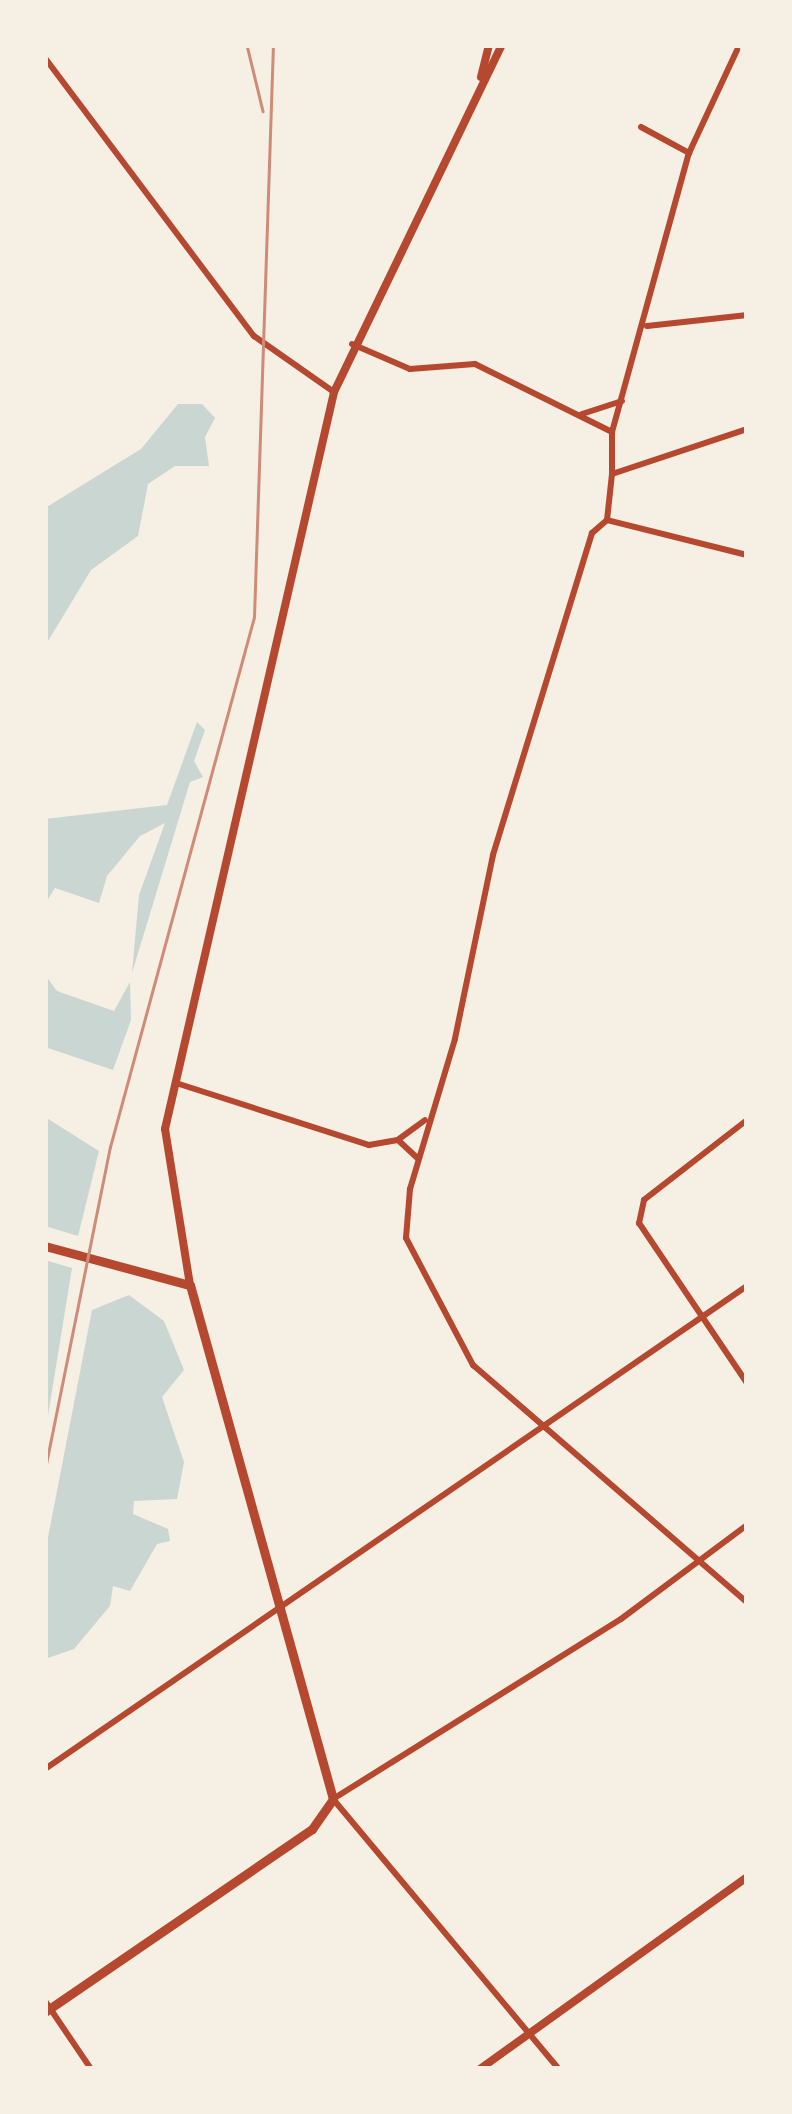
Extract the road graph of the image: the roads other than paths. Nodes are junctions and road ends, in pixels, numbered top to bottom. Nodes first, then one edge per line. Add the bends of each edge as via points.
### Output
1 (489, 45) edge
2 (502, 45) edge
3 (738, 50) dead end
4 (45, 58) edge
5 (478, 91) junction
6 (640, 127) dead end
7 (689, 153) junction
8 (747, 315) edge
9 (647, 326) junction
10 (352, 344) junction
11 (334, 392) junction
12 (623, 400) junction
13 (580, 415) junction
14 (747, 429) edge
15 (612, 432) junction
16 (610, 459) junction
17 (621, 468) junction
18 (612, 474) junction
19 (607, 520) junction
20 (747, 555) edge
21 (174, 1082) junction
22 (428, 1117) junction
23 (747, 1120) edge
24 (398, 1140) junction
25 (417, 1158) junction
26 (45, 1246) edge
27 (190, 1284) junction
28 (747, 1286) edge
29 (701, 1318) junction
30 (747, 1383) edge
31 (542, 1428) junction
32 (747, 1525) edge
33 (701, 1563) junction
34 (747, 1602) edge
35 (282, 1603) junction
36 (45, 1769) edge
37 (332, 1799) junction
38 (747, 1877) edge
39 (47, 2007) edge
40 (527, 2035) junction
41 (91, 2069) edge
42 (480, 2069) edge
43 (559, 2069) edge

1 - 5 street
2 - 5 street
3 - 7 street
4 - 11 street via 254,336
5 - 10 street
6 - 7 street
7 - 9 street
8 - 9 street
9 - 12 street
10 - 11 street
10 - 13 street via 410,369 475,364
11 - 21 street
12 - 13 street
12 - 15 street
13 - 15 street
14 - 17 street
15 - 16 street
16 - 17 street
16 - 18 street
17 - 18 street
18 - 19 street
19 - 20 street
19 - 22 street via 592,533 493,855 455,1039
21 - 24 street via 369,1145
21 - 27 street via 164,1167
22 - 24 street
22 - 25 street
23 - 29 street via 644,1200 646,1244
24 - 25 street
25 - 31 street via 406,1238 473,1365
26 - 27 main road
27 - 35 main road
28 - 29 street
29 - 30 street
29 - 31 street
31 - 33 street
31 - 35 street
32 - 33 street
33 - 34 street
33 - 37 street
35 - 36 street
35 - 37 main road
37 - 39 main road via 312,1829
37 - 40 street
38 - 40 street
39 - 41 street
40 - 42 street
40 - 43 street

